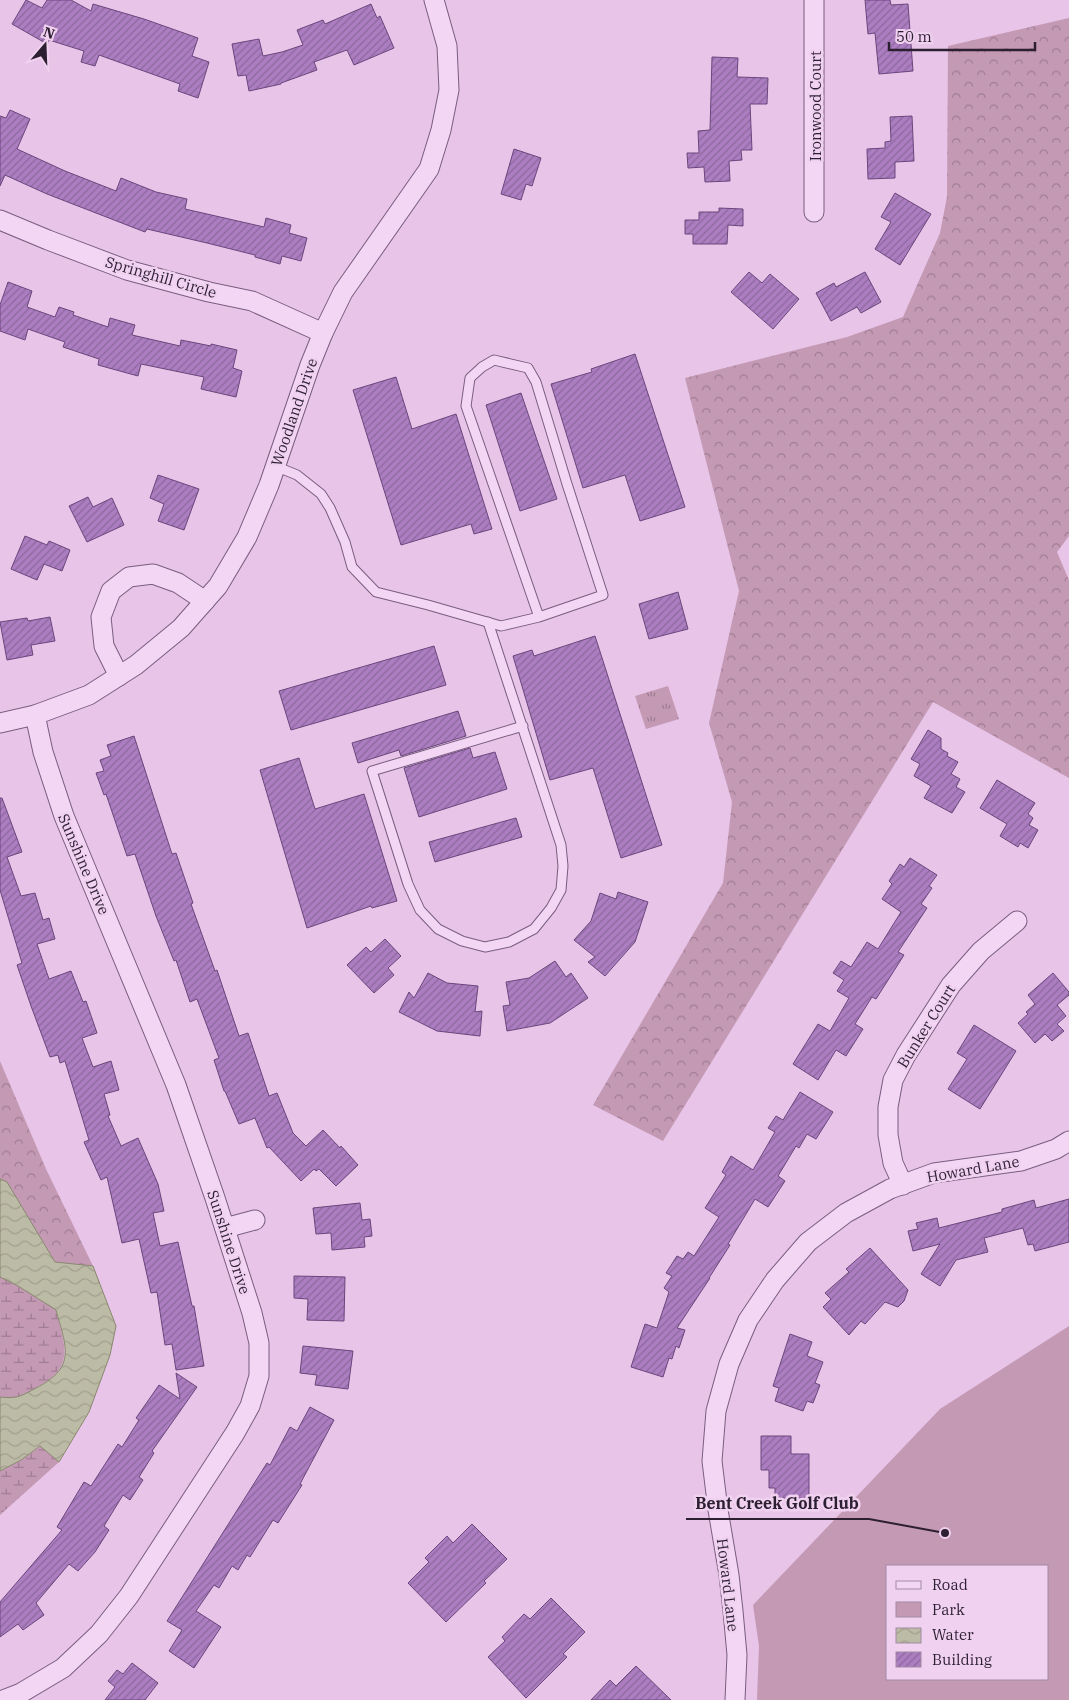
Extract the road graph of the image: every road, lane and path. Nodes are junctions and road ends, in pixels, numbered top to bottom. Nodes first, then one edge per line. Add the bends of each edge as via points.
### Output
1 (434, 0) edge
2 (814, 0) edge
3 (814, 212) dead end
4 (0, 220) edge
5 (323, 333) junction
6 (276, 466) junction
7 (205, 601) junction
8 (539, 617) junction
9 (488, 622) junction
10 (119, 676) junction
11 (35, 715) junction
12 (0, 723) edge
13 (523, 726) junction
14 (1017, 921) dead end
15 (1069, 1141) edge
16 (903, 1184) junction
17 (255, 1220) dead end
18 (225, 1228) junction
19 (3, 1700) edge
20 (735, 1700) edge

1 - 5 street, Woodland Drive via 447,46 449,90 442,130 429,169 343,292
2 - 3 street, Ironwood Court
4 - 5 street, Springhill Circle via 127,270 252,301
5 - 6 street, Woodland Drive
6 - 7 street, Woodland Drive via 247,537 218,586
6 - 9 lane via 297,475 321,494 345,542 352,567 376,592
7 - 10 street, Woodland Drive via 181,628
7 - 10 street via 178,583 153,574 129,577 111,591 101,617 104,646
8 - 8 lane via 603,595 536,382 528,368 494,360 470,378 466,406
8 - 9 lane via 501,626
9 - 13 lane
10 - 11 street, Woodland Drive via 89,695
11 - 12 street, Woodland Drive
11 - 18 street, Sunshine Drive via 43,752 64,816 176,1085
13 - 13 lane via 561,845 561,890 534,929 509,942 485,947 462,942 438,929 420,910 408,884 372,772
14 - 16 street, Bunker Court via 981,951 951,985 906,1055 894,1080 888,1107 888,1135 893,1163
15 - 16 street, Howard Lane via 1021,1161 934,1173
16 - 20 street, Howard Lane via 846,1212 808,1242 774,1280 748,1320 729,1364 716,1411 712,1461 733,1611 737,1654
17 - 18 street
18 - 19 street, Sunshine Drive via 259,1343 259,1376 250,1406 129,1596 99,1634 63,1668

